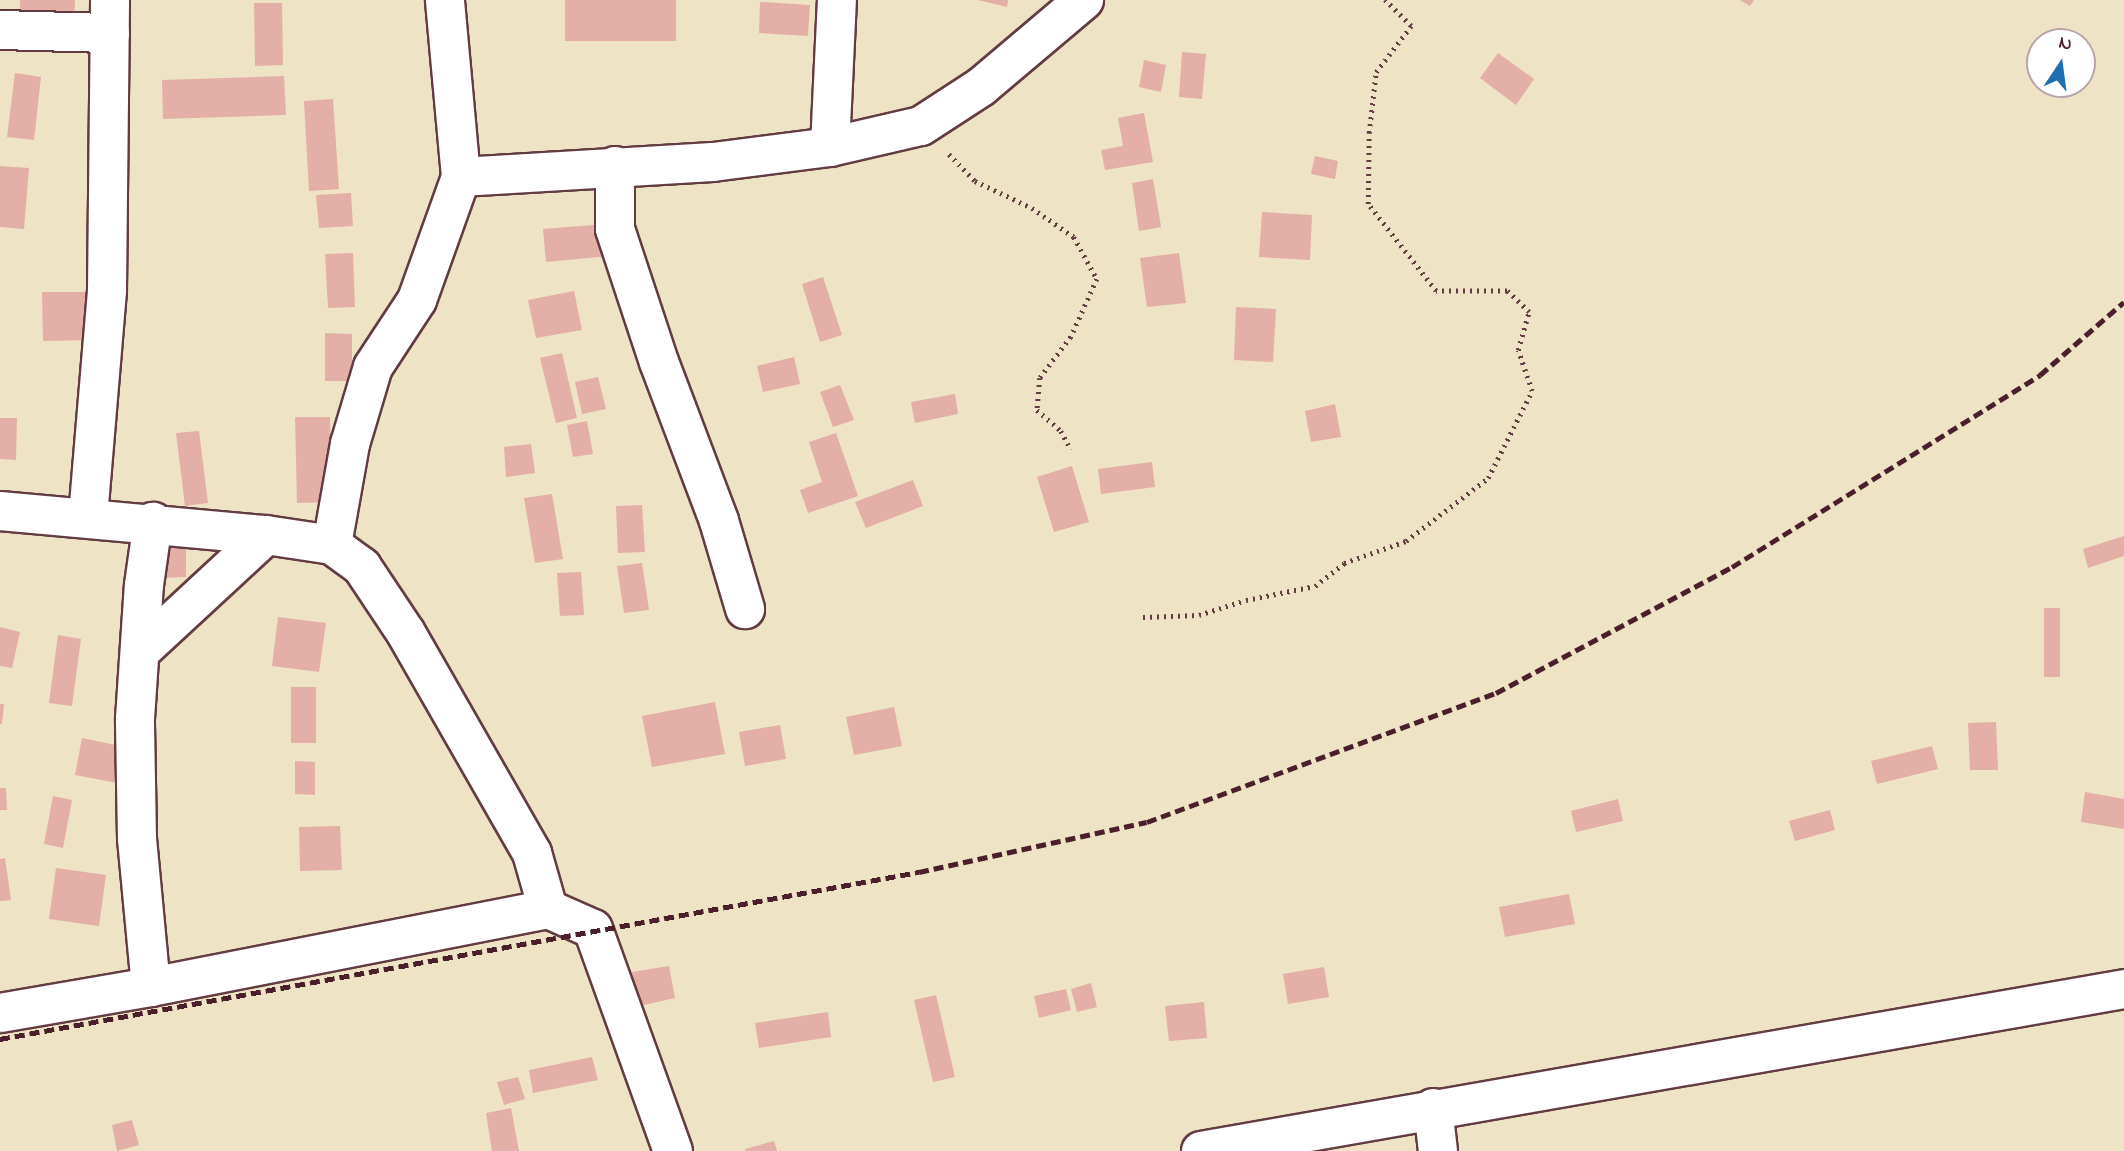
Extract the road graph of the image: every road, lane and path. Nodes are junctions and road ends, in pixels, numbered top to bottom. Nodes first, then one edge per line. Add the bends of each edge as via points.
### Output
1 (445, 0) edge
2 (837, 0) edge
3 (1084, 0) edge
4 (1385, 0) edge
5 (110, 17) edge
6 (0, 30) edge
7 (921, 125) junction
8 (830, 147) junction
9 (615, 166) junction
10 (461, 177) junction
11 (1071, 450) dead end
12 (0, 511) edge
13 (88, 517) junction
14 (153, 522) junction
15 (266, 534) junction
16 (331, 545) junction
17 (745, 609) dead end
18 (1143, 617) dead end
19 (142, 650) junction
20 (548, 909) junction
21 (151, 987) junction
22 (2124, 989) edge
23 (0, 1013) edge
24 (1433, 1108) junction
25 (674, 1151) edge
26 (1201, 1151) edge
27 (1438, 1151) edge

1 - 10 main road
2 - 8 main road
3 - 7 main road via 981,87
4 - 18 path via 1411,26 1376,72 1368,204 1436,290 1507,291 1529,312 1518,349 1532,391 1488,478 1406,541 1344,563 1315,586 1199,615
5 - 6 main road
5 - 13 main road via 107,290
7 - 8 main road
7 - 11 path via 975,181 1032,208 1074,237 1097,279 1071,337 1040,378 1037,410 1061,431
8 - 9 main road via 713,162
9 - 10 main road
9 - 17 main road via 615,229 719,521
10 - 16 main road via 417,300 373,367 349,444
12 - 13 main road
13 - 14 main road
14 - 15 main road
14 - 19 main road
15 - 16 main road
15 - 19 main road
16 - 20 main road via 362,567 406,633 532,853
19 - 21 main road via 135,719 137,839
20 - 21 main road
20 - 25 main road via 593,929
21 - 23 main road
22 - 24 main road
24 - 26 main road
24 - 27 main road

